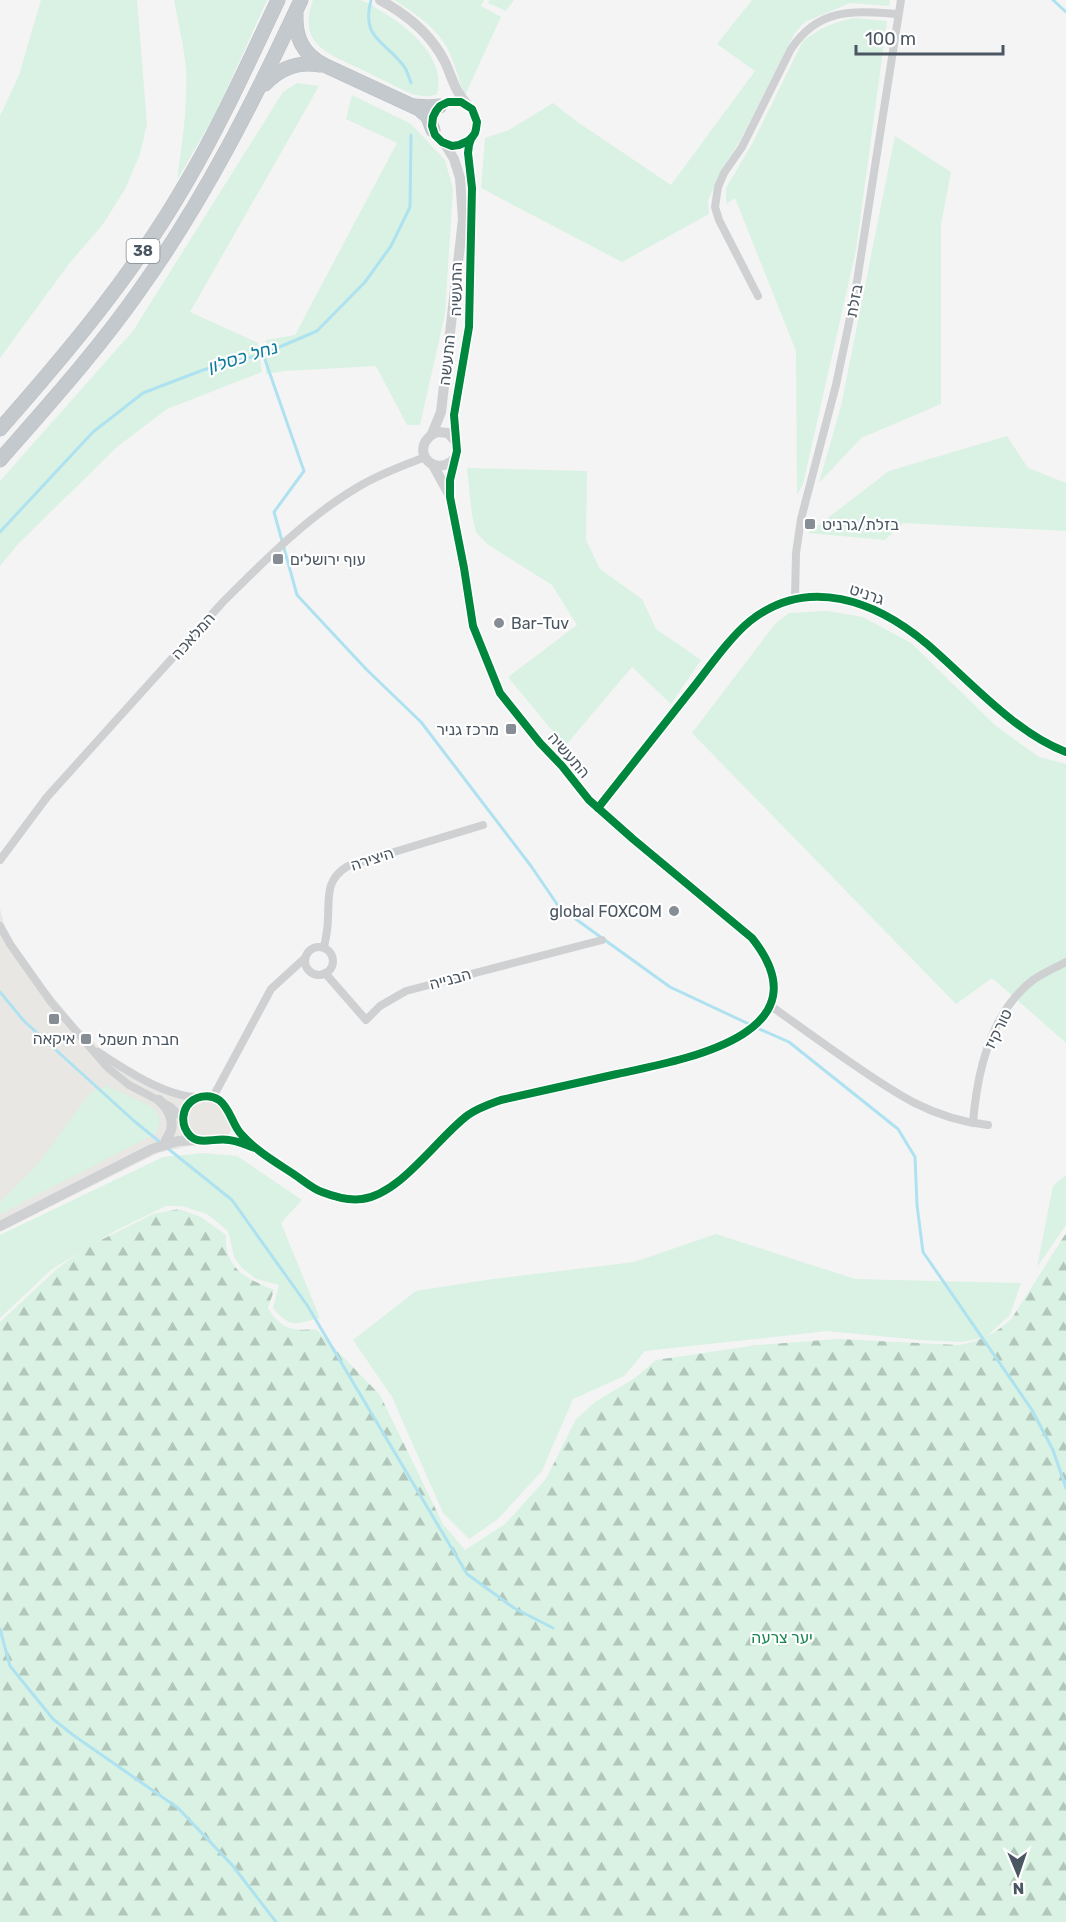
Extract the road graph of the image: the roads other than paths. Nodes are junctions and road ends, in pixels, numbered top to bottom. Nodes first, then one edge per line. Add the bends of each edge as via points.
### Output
1 (278, 0) edge
2 (380, 0) edge
3 (900, 0) edge
4 (299, 4) edge
5 (898, 14) junction
6 (330, 68) junction
7 (449, 72) junction
8 (258, 93) junction
9 (410, 104) junction
10 (441, 105) junction
11 (467, 105) junction
12 (433, 130) junction
13 (473, 136) junction
14 (445, 144) junction
15 (758, 296) dead end
16 (0, 429) edge
17 (432, 434) junction
18 (456, 442) junction
19 (425, 457) junction
20 (454, 459) junction
21 (0, 460) edge
22 (433, 465) junction
23 (450, 496) junction
24 (795, 599) junction
25 (1066, 752) edge
26 (598, 807) junction
27 (483, 825) dead end
28 (0, 860) edge
29 (0, 926) edge
30 (0, 937) edge
31 (602, 940) dead end
32 (10, 944) junction
33 (324, 947) junction
34 (306, 958) junction
35 (1066, 962) edge
36 (325, 973) junction
37 (771, 1006) junction
38 (91, 1048) junction
39 (200, 1097) junction
40 (213, 1097) junction
41 (159, 1100) junction
42 (229, 1114) junction
43 (183, 1119) junction
44 (973, 1123) junction
45 (988, 1125) dead end
46 (166, 1140) junction
47 (196, 1140) junction
48 (214, 1141) junction
49 (255, 1148) junction
50 (152, 1149) junction
51 (0, 1226) edge

1 - 16 highway, 38 via 215,131 144,250 83,332
2 - 7 street via 422,29
3 - 5 street, בזלת
4 - 6 highway via 296,30 303,48
4 - 8 highway, 38
5 - 15 street via 845,13 813,24 791,49 742,147 724,173 715,207
5 - 24 street, בזלת via 850,317 799,528
6 - 8 highway via 312,64 289,67 269,79
6 - 9 highway
7 - 10 street via 449,92
7 - 11 street
8 - 21 highway, 38 via 201,197 139,292
9 - 10 highway
9 - 12 highway via 426,115
10 - 11 street via 455,101
10 - 12 street via 433,117
11 - 13 street via 477,119
12 - 14 street
13 - 14 street via 462,145
13 - 18 street, התעשיה via 468,153 472,188 468,327 454,415
14 - 17 street, התעשה via 460,178 464,219 441,412
17 - 18 street via 442,432
17 - 19 street via 424,442
18 - 20 street
19 - 22 street
19 - 28 street, המלאכה via 379,475 336,501 251,574 47,797
20 - 22 street via 444,466
20 - 23 street, התעשיה
22 - 23 street, התעשיה
23 - 26 street, התעשיה via 473,626 500,693
24 - 25 street, גרניט via 828,597 890,617 927,644 1018,724
24 - 26 street, גרניט via 767,609 748,623
26 - 37 street, התעשיה via 752,938 772,975
27 - 33 street, היצירה via 341,870 329,892
29 - 32 street
30 - 32 street
31 - 36 street, הבנייה via 406,992 380,1006 366,1020
32 - 38 street via 58,1011
33 - 34 street via 311,949
33 - 36 street via 333,958 331,969
34 - 36 street via 310,971
34 - 40 street via 271,989
35 - 44 street, טורקיז via 1033,981 1013,1000 998,1023 979,1080
37 - 44 street via 905,1099 934,1113
37 - 49 street via 745,1034 724,1046 673,1062 483,1106 454,1126 395,1185 370,1197 343,1199 319,1191
38 - 39 street via 151,1083
38 - 41 street via 120,1079
39 - 40 street
39 - 43 street via 187,1106
40 - 42 street
41 - 43 street
41 - 46 street via 171,1119
42 - 48 street via 227,1129
42 - 49 street
43 - 46 street
43 - 47 street via 186,1130
44 - 45 street
46 - 50 street
47 - 48 street
47 - 50 street
48 - 49 street via 232,1140
50 - 51 street

